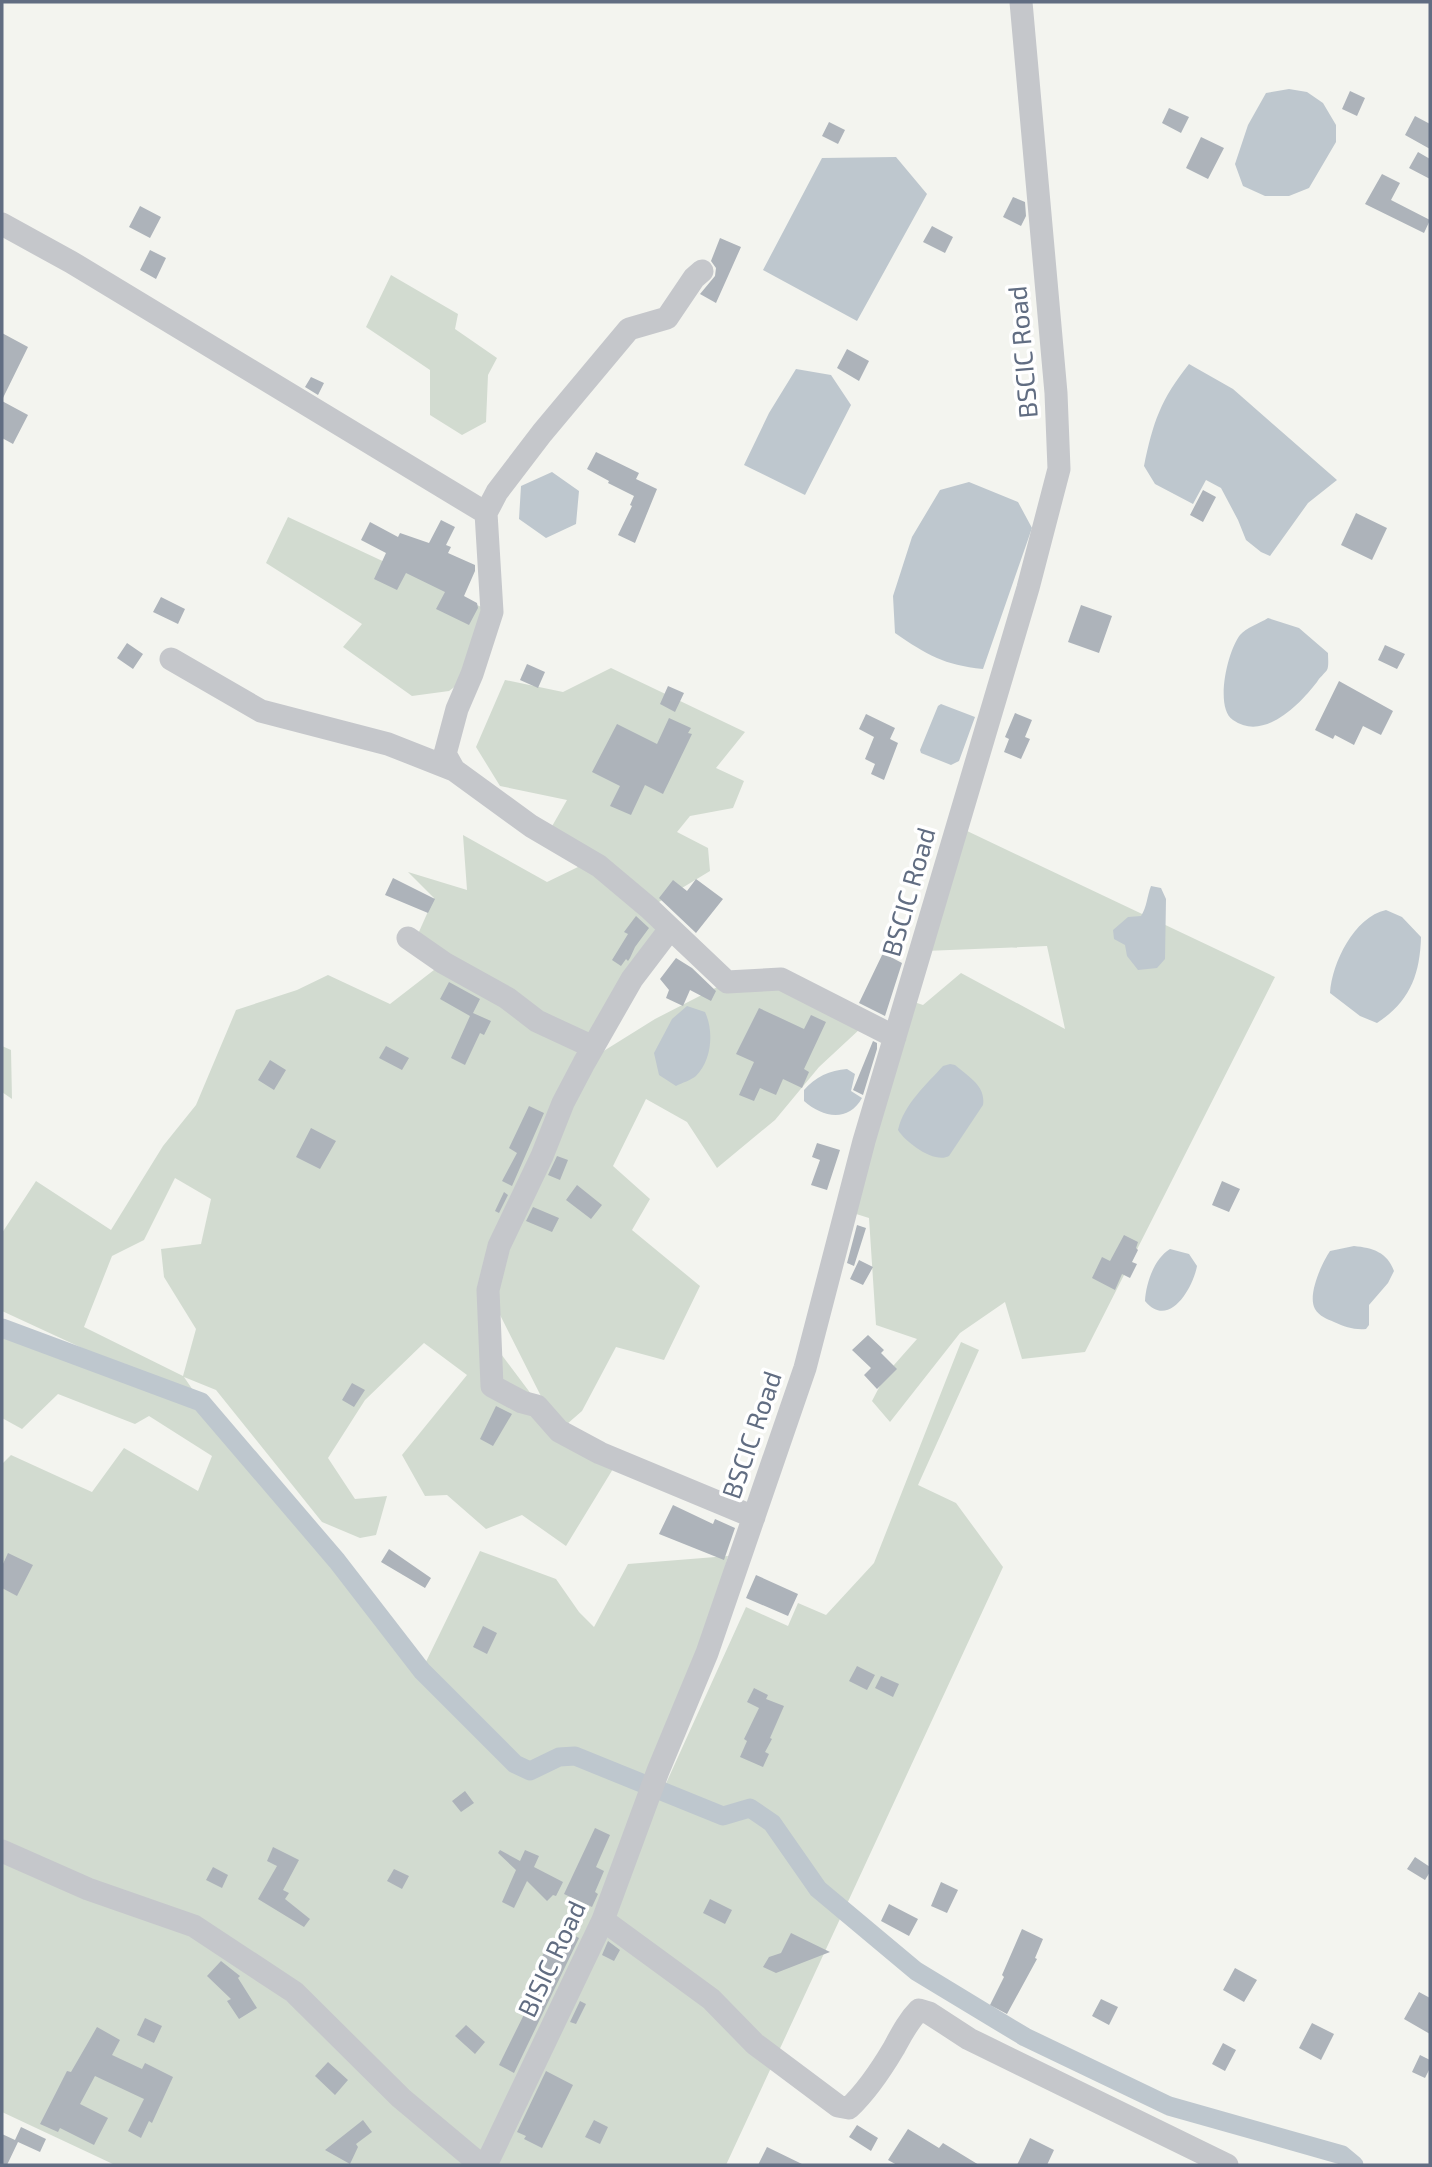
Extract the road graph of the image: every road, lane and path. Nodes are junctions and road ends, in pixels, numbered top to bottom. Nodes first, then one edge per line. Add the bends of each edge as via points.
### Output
1 (1021, 2) edge
2 (2, 224) edge
3 (702, 271) dead end
4 (485, 513) junction
5 (171, 659) dead end
6 (454, 770) junction
7 (670, 929) junction
8 (408, 938) dead end
9 (895, 1037) junction
10 (593, 1047) junction
11 (754, 1517) junction
12 (658, 1771) joint
13 (2, 1851) edge
14 (603, 1920) junction
15 (484, 2165) edge
16 (1227, 2165) edge

1 - 9 street, BSCIC Road via 1059,469
2 - 4 street
3 - 4 street via 667,318 629,329 542,433
4 - 6 street via 492,612 445,754
5 - 6 street via 261,711 388,744
6 - 7 street via 531,826 599,866
7 - 9 street via 727,982 781,979
7 - 10 street via 632,979
8 - 10 street via 537,1021
9 - 11 street, BSCIC Road via 805,1368
10 - 11 street via 499,1246 488,1290 492,1386 537,1406 559,1431 600,1452
11 - 12 street, BSCIC Road via 707,1653
12 - 14 street, BISIC Road
13 - 15 street via 88,1889 194,1926 294,1992 401,2098
14 - 15 street, BISIC Road
14 - 16 street via 711,1999 755,2044 838,2106 849,2108 861,2097 919,2010 968,2039

